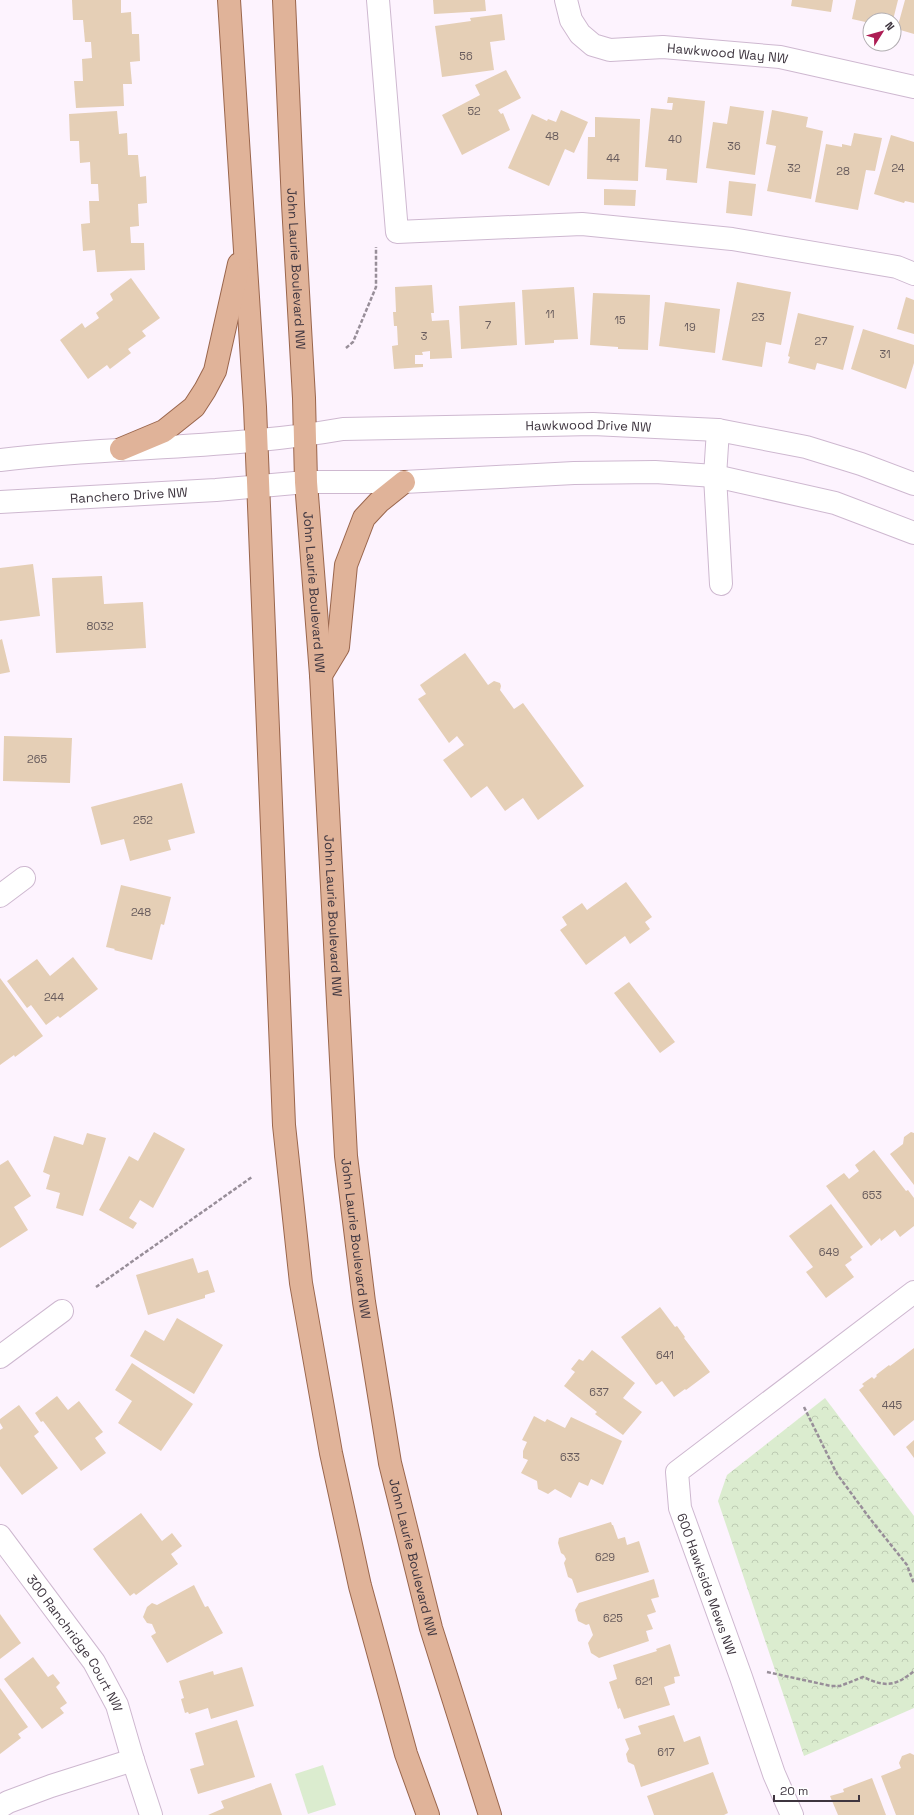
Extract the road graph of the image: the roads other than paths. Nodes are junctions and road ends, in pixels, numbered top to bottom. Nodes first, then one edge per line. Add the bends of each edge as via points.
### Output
1 (229, 0) edge
2 (284, 0) edge
3 (378, 0) edge
4 (566, 0) edge
5 (914, 87) edge
6 (244, 240) junction
7 (914, 274) edge
8 (718, 430) junction
9 (304, 436) junction
10 (256, 440) junction
11 (121, 449) junction
12 (0, 460) edge
13 (715, 476) junction
14 (306, 482) junction
15 (404, 482) junction
16 (914, 484) edge
17 (257, 486) junction
18 (0, 502) edge
19 (914, 533) edge
20 (721, 584) dead end
21 (321, 675) junction
22 (24, 878) dead end
23 (0, 896) edge
24 (914, 1292) edge
25 (62, 1311) dead end
26 (0, 1357) edge
27 (0, 1536) edge
28 (133, 1760) junction
29 (0, 1807) edge
30 (151, 1815) edge
31 (428, 1815) edge
32 (490, 1815) edge
33 (792, 1815) edge

1 - 6 main road
2 - 9 main road, John Laurie Boulevard NW
3 - 7 street via 397,232 582,224 732,239 897,267
4 - 5 street, Hawkwood Way NW via 571,20 580,34 593,45 610,50 663,47 780,57
6 - 10 main road
6 - 11 main road via 215,370 205,390 194,407 164,431
8 - 9 street, Hawkwood Drive NW via 578,424 343,429
8 - 13 street
8 - 16 street, Hawkwood Drive NW via 806,447 862,464
9 - 10 street, Hawkwood Drive NW
9 - 14 main road, John Laurie Boulevard NW
10 - 11 street
10 - 17 main road
11 - 12 street
13 - 15 street via 654,472 574,472
13 - 19 street via 835,502
13 - 20 street
14 - 15 street
14 - 17 street
14 - 21 main road, John Laurie Boulevard NW
15 - 21 main road via 364,518 346,565 338,647
17 - 18 street, Ranchero Drive NW
17 - 31 main road via 284,1125 301,1283 331,1453 360,1586 406,1754
21 - 32 main road, John Laurie Boulevard NW via 346,1156 364,1302 390,1463 431,1628
22 - 23 street
24 - 33 street, 600 Hawkside Mews NW via 677,1472 680,1508 774,1774
25 - 26 street
27 - 28 street, 300 Ranchridge Court NW via 94,1662 117,1705
28 - 29 street via 51,1786
28 - 30 street, 300 Ranchridge Court NW

